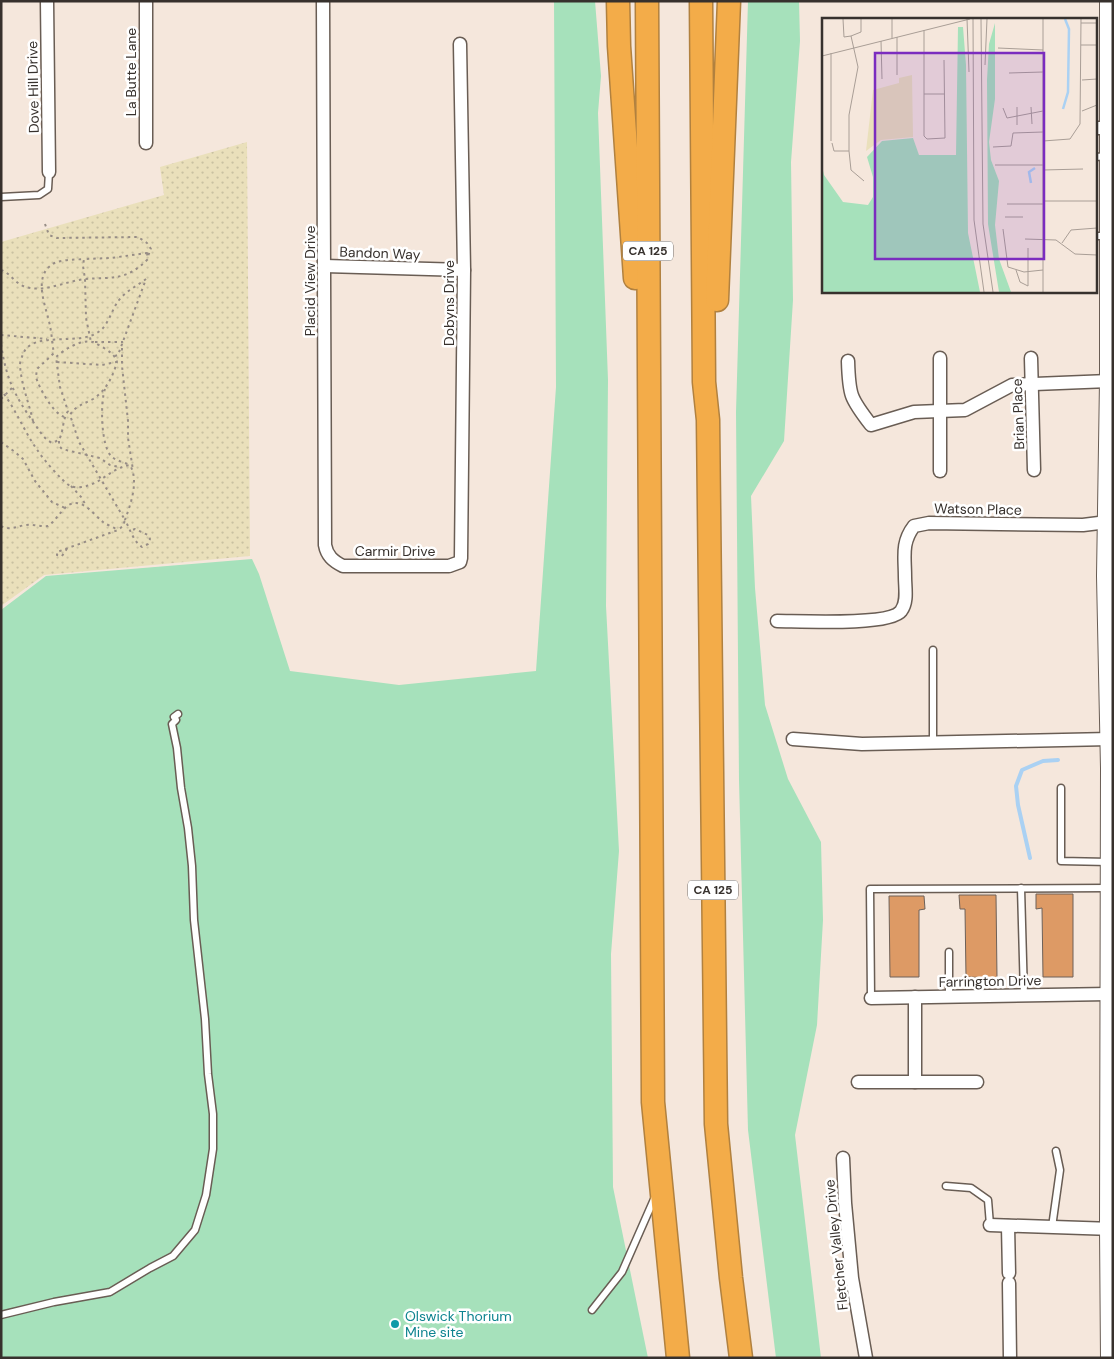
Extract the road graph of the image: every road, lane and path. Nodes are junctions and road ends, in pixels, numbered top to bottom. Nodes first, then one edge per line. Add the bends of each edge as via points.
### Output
1 (47, 1) edge
2 (146, 1) edge
3 (323, 1) edge
4 (618, 1) edge
5 (647, 1) edge
6 (701, 1) edge
7 (729, 1) edge
8 (1109, 1) edge
9 (460, 44) dead end
10 (1111, 91) edge
11 (1103, 128) edge
12 (146, 143) dead end
13 (1103, 157) edge
14 (50, 172) joint
15 (1, 197) edge
16 (45, 224) dead end
17 (1103, 236) edge
18 (148, 256) junction
19 (84, 259) junction
20 (325, 266) junction
21 (1, 270) edge
22 (464, 270) junction
23 (85, 280) junction
24 (42, 288) junction
25 (1, 335) edge
26 (90, 336) junction
27 (51, 339) junction
28 (92, 342) junction
29 (123, 342) junction
30 (1, 344) edge
31 (122, 347) junction
32 (115, 356) junction
33 (940, 358) dead end
34 (1031, 358) dead end
35 (848, 361) dead end
36 (57, 362) junction
37 (117, 362) junction
38 (1109, 381) junction
39 (1032, 384) junction
40 (12, 388) junction
41 (105, 389) junction
42 (4, 394) junction
43 (1, 399) edge
44 (941, 411) junction
45 (64, 417) junction
46 (708, 420) junction
47 (34, 423) junction
48 (59, 440) junction
49 (1, 442) edge
50 (88, 456) junction
51 (130, 465) junction
52 (119, 467) junction
53 (1034, 470) dead end
54 (940, 471) dead end
55 (134, 472) junction
56 (101, 480) junction
57 (71, 486) junction
58 (649, 501) junction
59 (86, 506) junction
60 (64, 508) junction
61 (125, 520) junction
62 (1108, 522) junction
63 (1, 526) edge
64 (118, 530) junction
65 (130, 531) junction
66 (68, 547) junction
67 (332, 559) joint
68 (460, 562) joint
69 (1109, 576) edge
70 (776, 621) dead end
71 (933, 650) dead end
72 (178, 714) dead end
73 (793, 739) dead end
74 (1110, 739) junction
75 (933, 743) junction
76 (1111, 768) edge
77 (1061, 788) dead end
78 (1110, 862) junction
79 (1021, 888) junction
80 (1110, 888) junction
81 (949, 952) dead end
82 (1111, 976) edge
83 (1109, 994) junction
84 (1024, 996) junction
85 (915, 997) junction
86 (949, 997) junction
87 (871, 998) joint
88 (858, 1082) dead end
89 (915, 1082) junction
90 (977, 1082) dead end
91 (1056, 1151) dead end
92 (843, 1158) dead end
93 (660, 1184) junction
94 (946, 1186) dead end
95 (990, 1225) joint
96 (1008, 1226) junction
97 (1052, 1227) junction
98 (1111, 1229) edge
99 (592, 1310) dead end
100 (1, 1315) edge
101 (678, 1358) edge
102 (741, 1358) edge
103 (866, 1358) edge
104 (1010, 1358) edge
105 (1110, 1358) edge

1 - 14 street, Dove Hill Drive
2 - 12 street, La Butte Lane
3 - 20 street, Placid View Drive
4 - 58 highway
5 - 58 highway, CA 125
6 - 46 highway, CA 125 via 704,382
7 - 46 highway via 713,406
8 - 10 main road
9 - 22 street, Dobyns Drive
10 - 11 main road
11 - 13 main road
13 - 17 main road
14 - 15 lane via 48,188 39,195
16 - 18 path via 49,235 57,238 138,237 152,250
17 - 38 main road
18 - 19 path via 143,253
18 - 23 path via 133,272 121,277
19 - 23 path
19 - 24 path via 50,265 44,273
20 - 22 street, Bandon Way
20 - 67 street, Placid View Drive via 325,545 326,553
21 - 24 path via 23,286
22 - 68 street, Dobyns Drive
23 - 24 path
23 - 26 path
24 - 27 path
25 - 27 path
26 - 27 path via 78,340
26 - 28 path
26 - 29 path via 101,330 126,292 146,279
27 - 45 path via 54,353 37,368 36,377 42,392 57,413
27 - 47 path via 36,342 25,350 20,363
28 - 29 path
28 - 32 path
28 - 36 path via 63,351 56,357
29 - 31 path
30 - 40 path
31 - 32 path
31 - 55 path via 128,438
32 - 37 path
33 - 44 street
34 - 39 street, Brian Place
35 - 44 street via 848,388 871,425 914,412
36 - 37 path
36 - 45 path via 60,387 68,411
37 - 41 path
38 - 39 street
38 - 62 main road
39 - 44 street via 1012,385 965,410
39 - 53 street, Brian Place
40 - 42 path
40 - 47 path
41 - 50 path via 70,415
41 - 51 path via 101,414 106,446 111,456
42 - 43 path
42 - 57 path via 38,452
44 - 54 street
45 - 48 path
46 - 102 highway, CA 125 via 716,1124
47 - 48 path via 46,440 52,443
48 - 50 path via 62,449
49 - 60 path via 23,460 52,502
50 - 52 path
50 - 56 path
51 - 52 path
51 - 55 path
52 - 56 path
55 - 61 path
56 - 57 path via 79,488
56 - 61 path
57 - 59 path
58 - 93 highway, CA 125 via 653,1102
59 - 60 path via 73,503
59 - 64 path via 104,523
60 - 63 path via 48,526
61 - 64 path
61 - 65 path
62 - 69 main road
62 - 70 street, Watson Place via 1083,525 929,523 914,526 904,546 906,600 901,612 891,618 873,621
64 - 66 path
65 - 65 path via 137,544 142,547 148,544 148,535 135,529
66 - 66 path via 62,556 57,555 57,552
67 - 68 street, Carmir Drive via 343,566 449,566
69 - 74 main road
71 - 75 lane
72 - 100 lane via 172,724 178,748 192,866 194,920 213,1114 213,1149 206,1194 195,1230 173,1256 110,1292
73 - 75 street via 862,744
74 - 75 street
74 - 76 main road
76 - 78 main road
77 - 78 lane via 1061,861
78 - 80 main road
79 - 80 lane
79 - 84 lane
79 - 87 lane via 870,889
80 - 82 main road
81 - 86 lane
82 - 83 main road
83 - 84 street, Farrington Drive
83 - 98 main road
84 - 86 street, Farrington Drive
85 - 86 street, Farrington Drive
85 - 87 street, Farrington Drive
85 - 89 street
88 - 89 street
89 - 90 street
91 - 97 lane via 1060,1170
92 - 103 street, Fletcher Valley Drive via 852,1278
93 - 99 lane via 622,1272
93 - 101 highway, CA 125
94 - 95 lane via 971,1188 988,1200
95 - 96 street
96 - 97 street
96 - 104 street
97 - 98 street
98 - 105 main road

